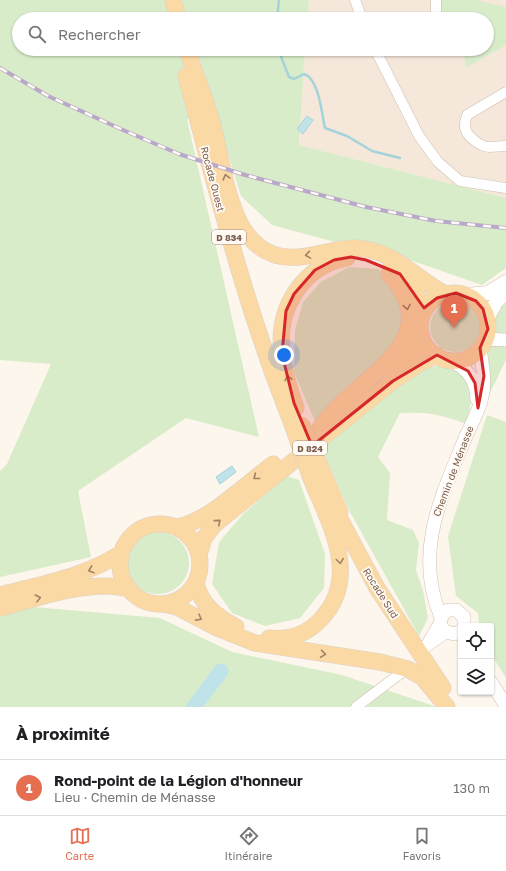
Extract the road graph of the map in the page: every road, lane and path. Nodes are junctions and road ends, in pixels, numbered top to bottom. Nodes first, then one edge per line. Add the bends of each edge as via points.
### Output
1 (165, 0) edge
2 (173, 0) edge
3 (355, 0) edge
4 (436, 0) edge
5 (168, 12) edge
6 (176, 12) edge
7 (359, 12) edge
8 (436, 12) edge
9 (180, 56) edge
10 (189, 56) edge
11 (379, 56) edge
12 (506, 92) edge
13 (503, 144) edge
14 (506, 188) edge
15 (378, 264) junction
16 (506, 282) edge
17 (506, 292) edge
18 (445, 294) junction
19 (467, 295) junction
20 (425, 310) junction
21 (487, 319) junction
22 (422, 336) junction
23 (506, 340) edge
24 (483, 344) junction
25 (444, 358) junction
26 (478, 408) junction
27 (295, 418) junction
28 (320, 428) junction
29 (315, 472) junction
30 (177, 527) junction
31 (121, 553) junction
32 (199, 555) junction
33 (196, 582) junction
34 (128, 589) junction
35 (0, 595) edge
36 (163, 604) junction
37 (0, 608) edge
38 (445, 616) junction
39 (463, 623) edge
40 (458, 632) edge
41 (401, 673) dead end
42 (494, 687) edge
43 (506, 706) edge
44 (356, 707) edge
45 (447, 707) edge
46 (456, 707) edge

1 - 5 main road
2 - 6 main road
3 - 7 street
4 - 8 street
9 - 27 main road, Rocade Ouest / D 834 via 260,339
18 -> 10 main road via 402,263 375,251 348,248 304,256 283,256 268,252 252,241 237,217 210,118
11 - 14 street via 419,136 438,162 460,181
12 - 13 street via 467,115 464,125 466,132 473,139 488,147
15 - 20 main road via 400,274 411,284
27 -> 15 main road via 282,348 286,311 294,294 315,270 334,260 350,258
15 -> 28 main road, D 824 via 398,285 405,297 408,323 405,337 387,362 327,416
16 - 19 main road via 488,292
17 - 21 main road via 496,302
18 - 19 main road
18 - 20 main road via 434,300
19 - 21 main road via 483,309
20 - 22 main road via 421,323
21 - 24 main road via 488,329
22 - 25 main road via 430,350
22 - 28 main road, D 824 via 407,359
23 - 24 street
24 - 25 main road via 472,356 462,360
24 - 26 street, Chemin de Ménasse via 484,376
25 - 26 street, Chemin de Ménasse via 463,366 472,377 477,392
32 -> 25 main road, D 824 via 204,538 214,525 393,381 420,363
26 - 38 street, Chemin de Ménasse via 436,511 430,547 432,582
27 - 29 main road, D 834, bridge
28 -> 30 main road, D 824 via 208,514 193,523
29 -> 33 main road via 342,564 335,598 317,624 299,635 276,639 245,632 208,607 200,596
29 - 46 main road, Rocade Sud / D 834 via 364,566
30 - 31 main road via 159,523 140,528 125,543
30 - 32 main road via 192,538
31 - 34 main road via 119,568
31 -> 35 main road via 97,567 80,573
32 - 33 main road via 200,565
33 - 36 main road via 182,598
34 - 36 main road via 143,601
37 -> 34 main road via 91,586 110,585
36 -> 45 main road via 177,607 215,627 255,642 380,662 408,669 422,677
38 - 39 street via 462,614 465,620
38 - 40 street via 442,628
38 - 40 street via 424,648
41 - 44 street
42 - 43 street

